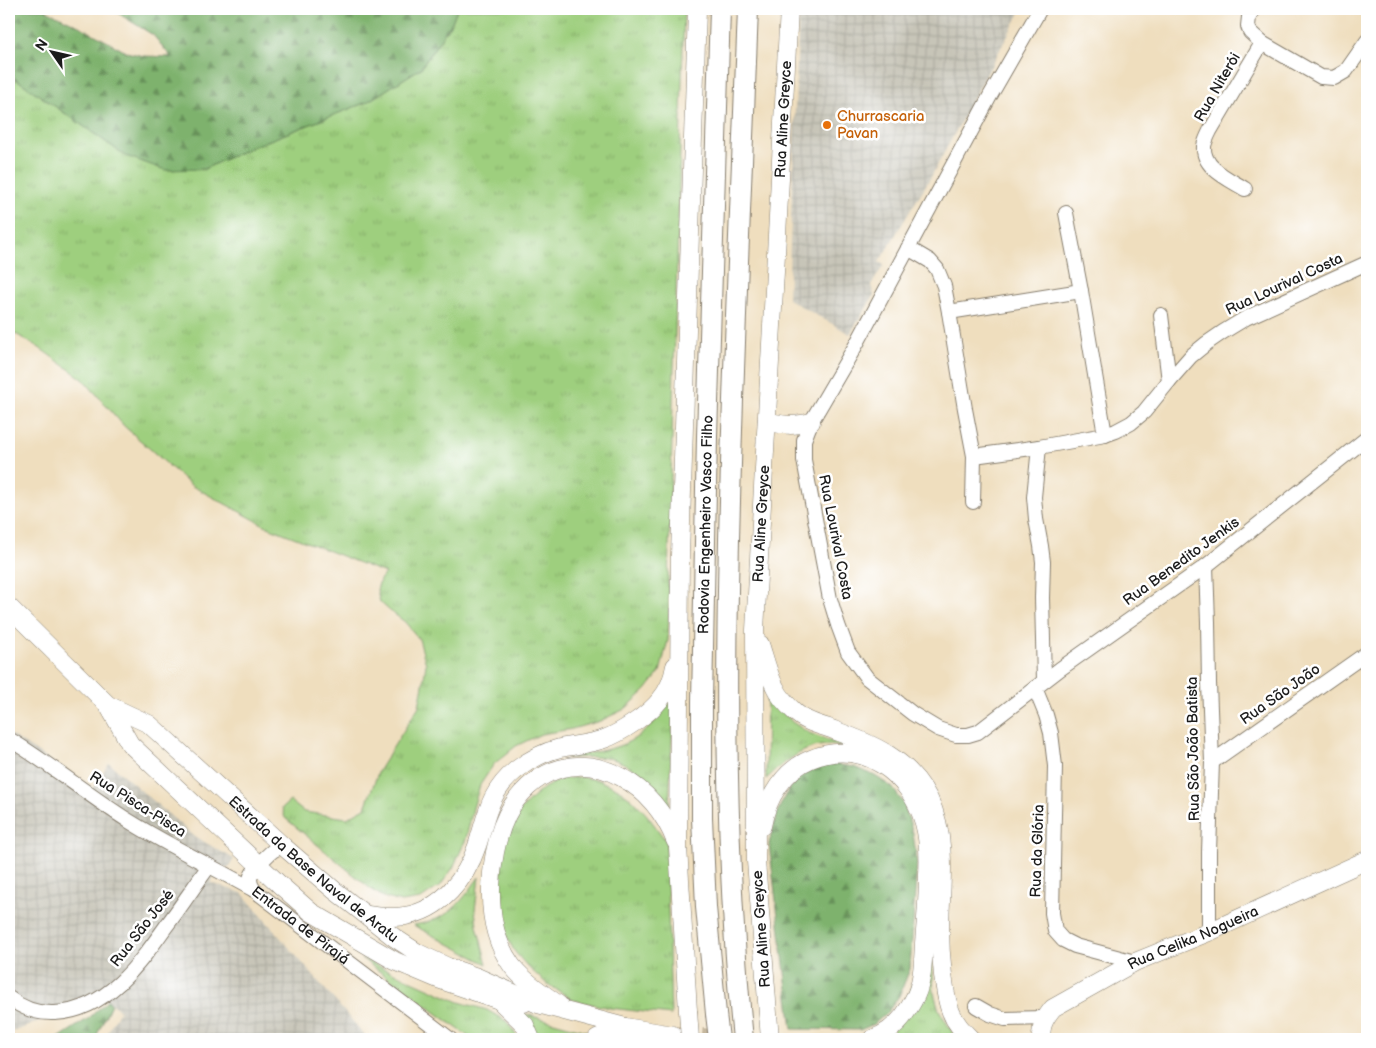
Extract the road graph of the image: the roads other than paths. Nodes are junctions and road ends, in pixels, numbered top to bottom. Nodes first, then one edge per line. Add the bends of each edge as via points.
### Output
1 (697, 9) edge
2 (720, 9) edge
3 (748, 9) edge
4 (788, 9) edge
5 (1040, 9) edge
6 (1251, 13) edge
7 (1367, 41) edge
8 (1262, 43) junction
9 (1245, 189) dead end
10 (1066, 213) dead end
11 (908, 248) junction
12 (1367, 263) edge
13 (1081, 291) junction
14 (949, 312) junction
15 (1161, 315) dead end
16 (1169, 381) junction
17 (767, 421) junction
18 (811, 422) junction
19 (1105, 435) junction
20 (1367, 438) edge
21 (1039, 447) junction
22 (974, 456) junction
23 (973, 502) dead end
24 (1206, 566) junction
25 (9, 607) edge
26 (755, 630) junction
27 (680, 638) junction
28 (1367, 653) edge
29 (1039, 684) junction
30 (108, 705) junction
31 (1012, 706) joint
32 (9, 738) edge
33 (1212, 762) junction
34 (284, 847) junction
35 (678, 847) junction
36 (1367, 860) edge
37 (756, 861) junction
38 (259, 865) junction
39 (209, 866) junction
40 (254, 890) junction
41 (366, 915) junction
42 (1210, 932) junction
43 (1134, 962) junction
44 (9, 998) edge
45 (499, 1000) junction
46 (538, 1004) junction
47 (976, 1006) dead end
48 (567, 1011) junction
49 (1045, 1018) junction
50 (625, 1027) junction
51 (673, 1035) dead end
52 (450, 1039) edge
53 (531, 1039) edge
54 (597, 1039) edge
55 (690, 1039) edge
56 (719, 1039) edge
57 (743, 1039) edge
58 (770, 1039) edge
59 (872, 1039) edge
60 (971, 1039) edge
61 (1041, 1039) edge

1 - 27 main road via 680,545
2 - 56 highway, Rodovia Engenheiro Vasco Filho, bridge via 702,692 705,897
3 - 57 highway, Rodovia Engenheiro Vasco Filho via 732,433 727,675 733,904
4 - 17 main road, Rua Aline Greyce
5 - 11 street, Rua Lourival Costa
6 - 8 street via 1250,32
7 - 8 street via 1346,71 1334,78 1321,77
8 - 9 street, Rua Niterói via 1204,145 1205,157 1213,169
10 - 13 street
11 - 14 street via 937,269
11 - 18 street, Rua Lourival Costa
12 - 16 street, Rua Lourival Costa via 1246,318 1207,342
13 - 14 street
13 - 19 street
14 - 22 street
15 - 16 street
16 - 19 street, Rua Lourival Costa via 1137,418
17 - 18 main road via 786,425
17 - 26 main road, Rua Aline Greyce
18 - 31 street, Rua Lourival Costa via 804,440 804,460 830,599 848,652 867,678 938,730 956,735 978,732
19 - 21 street, Rua Lourival Costa
20 - 24 street, Rua Benedito Jenkis
21 - 22 street, Rua Lourival Costa
21 - 29 street, Rua da Glória via 1034,497 1043,562
22 - 23 street
24 - 29 street, Rua Benedito Jenkis
24 - 33 street, Rua São João Batista
25 - 30 main road, Estrada da Base Naval de Aratu
26 - 37 main road, Rua Aline Greyce
26 - 60 main road via 774,686 796,714 813,724 886,752 915,778 929,799 936,819 942,860 940,928 945,989 950,1012
27 - 35 main road
27 - 41 main road via 668,688 660,701 645,714 605,739 540,755 506,779 491,802 472,861 456,886 445,896 434,905 406,916
28 - 33 street, Rua São João
29 - 31 street, Rua Benedito Jenkis
29 - 43 street, Rua da Glória via 1055,766 1052,913 1055,931 1075,946
30 - 34 main road, Estrada da Base Naval de Aratu via 149,724
30 - 38 main road, Entrada de Pirajá via 130,744
32 - 39 street, Rua Pisca-Pisca via 132,822
33 - 42 street, Rua São João Batista
34 - 38 street via 275,849
34 - 41 main road, Estrada da Base Naval de Aratu
35 - 48 main road via 663,815 649,797 630,782 601,768 578,765 550,772 522,793 511,807 497,844 490,884 495,929 512,965 527,981
35 - 55 main road, bridge
36 - 42 main road, Rua Celika Nogueira
37 - 58 main road, Rua Aline Greyce
37 - 59 main road via 769,801 777,786 802,762 832,752 875,760 892,770 917,804 929,843 928,909 921,977 907,1012 882,1036
38 - 40 street, Entrada de Pirajá via 250,880
38 - 45 main road via 311,912 388,957
39 - 40 street, Rua Pisca-Pisca
39 - 44 street, Rua São José via 142,959 101,998 67,1013 46,1014 16,1004
40 - 52 street, Entrada de Pirajá
41 - 46 main road, Estrada da Base Naval de Aratu via 418,953
42 - 43 main road, Rua Celika Nogueira
43 - 49 main road, Rua Celika Nogueira via 1053,1008
45 - 46 main road
45 - 53 main road via 524,1025
46 - 48 main road, Estrada da Base Naval de Aratu
47 - 49 street via 1005,1018
48 - 50 main road, Estrada da Base Naval de Aratu
49 - 61 main road
50 - 51 main road, Estrada da Base Naval de Aratu
50 - 54 main road

